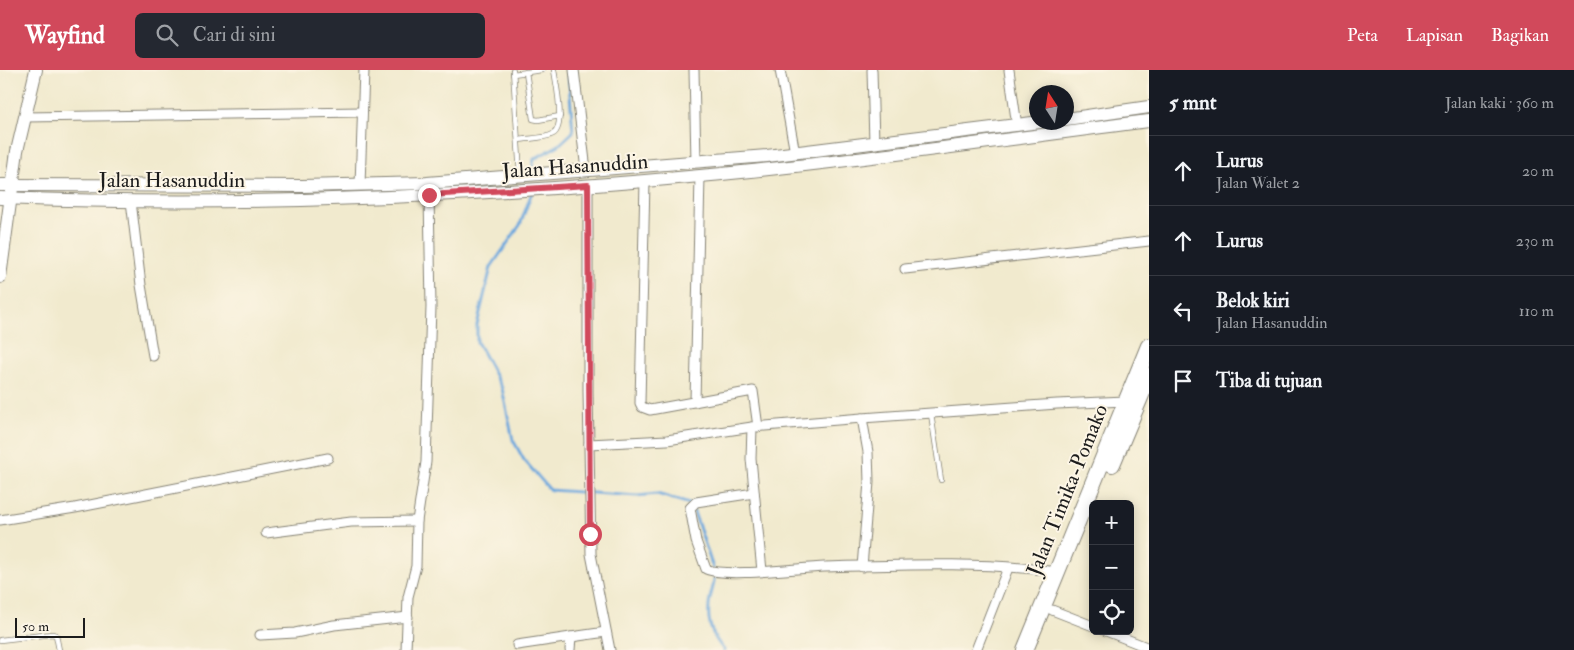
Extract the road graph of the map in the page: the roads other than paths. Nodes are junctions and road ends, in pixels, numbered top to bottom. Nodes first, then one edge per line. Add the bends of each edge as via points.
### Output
1 (36, 70) edge
2 (364, 70) edge
3 (542, 70) edge
4 (554, 70) edge
5 (574, 70) edge
6 (694, 70) edge
7 (780, 70) edge
8 (872, 70) edge
9 (1009, 70) edge
10 (513, 72) edge
11 (526, 72) junction
12 (1149, 107) edge
13 (362, 112) junction
14 (560, 116) junction
15 (26, 117) junction
16 (1074, 118) edge
17 (1149, 121) edge
18 (1029, 124) edge
19 (1017, 126) junction
20 (518, 140) junction
21 (874, 143) junction
22 (795, 153) junction
23 (696, 162) junction
24 (586, 170) junction
25 (526, 174) junction
26 (700, 176) junction
27 (645, 181) junction
28 (6, 185) edge
29 (360, 185) junction
30 (588, 185) junction
31 (429, 195) junction
32 (5, 198) edge
33 (131, 200) junction
34 (1149, 240) edge
35 (905, 269) dead end
36 (0, 276) edge
37 (1149, 346) edge
38 (153, 356) dead end
39 (1149, 376) edge
40 (1126, 401) junction
41 (695, 402) junction
42 (930, 414) junction
43 (862, 418) junction
44 (755, 427) junction
45 (589, 444) junction
46 (328, 458) dead end
47 (941, 480) dead end
48 (754, 493) junction
49 (1095, 500) edge
50 (1089, 515) edge
51 (0, 520) edge
52 (417, 521) junction
53 (266, 533) dead end
54 (862, 567) junction
55 (1008, 568) junction
56 (762, 571) junction
57 (1056, 572) junction
58 (1052, 610) junction
59 (408, 617) junction
60 (1089, 624) edge
61 (606, 632) junction
62 (260, 635) dead end
63 (1116, 635) edge
64 (570, 637) junction
65 (0, 640) edge
66 (517, 644) dead end
67 (1149, 648) edge
68 (59, 650) edge
69 (406, 650) edge
70 (570, 650) edge
71 (610, 650) edge
72 (976, 650) edge
73 (1026, 650) edge
74 (1036, 650) edge

1 - 15 street
2 - 13 street
3 - 11 lane
4 - 14 lane
5 - 24 street
6 - 23 street
7 - 22 street
8 - 21 street
9 - 19 street
10 - 11 lane
10 - 20 lane
11 - 14 lane via 533,119
12 - 16 street
13 - 15 street
13 - 29 street
14 - 20 lane via 556,133
15 - 28 street
17 - 26 street, Jalan Hasanuddin
18 - 19 street, Jalan Hasanuddin
19 - 21 street, Jalan Hasanuddin
20 - 25 lane
21 - 22 street, Jalan Hasanuddin
22 - 23 street, Jalan Hasanuddin
23 - 24 street, Jalan Hasanuddin
24 - 25 street, Jalan Hasanuddin
25 - 29 street, Jalan Hasanuddin
26 - 27 street, Jalan Hasanuddin
26 - 41 street
27 - 30 street, Jalan Hasanuddin
27 - 41 street via 640,403 650,410
28 - 29 street, Jalan Hasanuddin
28 - 32 street
30 - 31 street, Jalan Hasanuddin
30 - 45 street
31 - 33 street, Jalan Hasanuddin via 358,200
31 - 52 street via 426,462
32 - 33 street, Jalan Hasanuddin
32 - 36 street
33 - 38 street
34 - 35 street
37 - 40 highway, Jalan Timika-Pomako
39 - 49 highway, Jalan Timika-Pomako
40 - 42 street
40 - 57 highway, Jalan Timika-Pomako
41 - 44 street via 753,391
42 - 43 street
42 - 47 lane
43 - 44 street
43 - 54 street via 869,482
44 - 45 street via 667,440
44 - 48 street via 751,459
45 - 61 street via 591,554
46 - 51 street
48 - 56 street
48 - 56 street via 693,505 696,541 706,569
50 - 58 highway, Jalan Timika-Pomako
52 - 53 street via 351,522
52 - 59 street via 416,566 408,597
54 - 55 street
54 - 56 street
55 - 57 street
55 - 72 street
57 - 73 highway, Jalan Timika-Pomako
58 - 60 street
58 - 74 highway, Jalan Timika-Pomako
59 - 62 street
59 - 69 street
61 - 64 street
61 - 71 street
63 - 67 street
64 - 66 street
64 - 70 street
65 - 68 lane via 52,634 56,635

